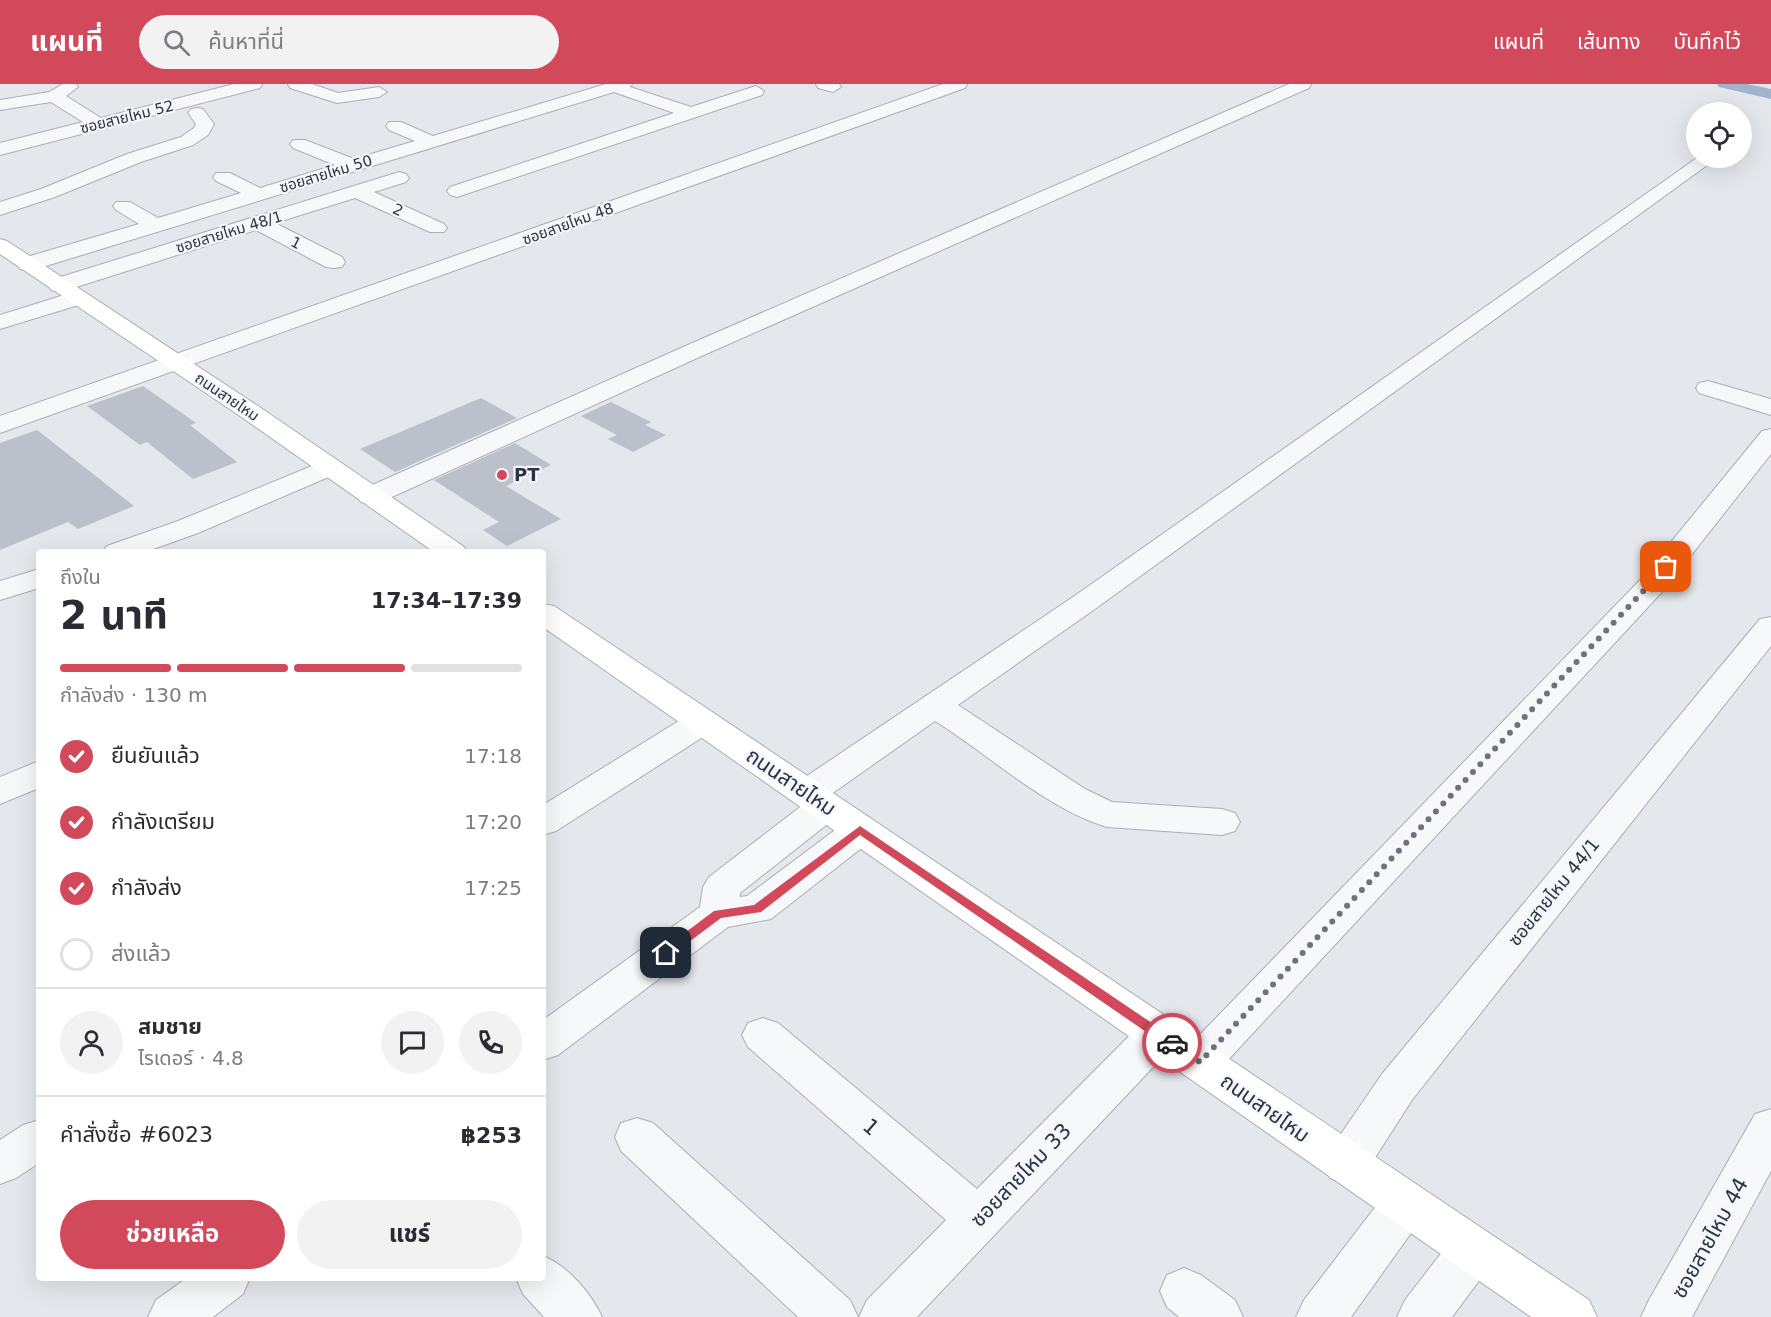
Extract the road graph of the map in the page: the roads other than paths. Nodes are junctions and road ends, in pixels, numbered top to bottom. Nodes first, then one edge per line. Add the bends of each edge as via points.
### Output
1 (254, 84) edge
2 (297, 84) edge
3 (959, 84) edge
4 (1303, 84) edge
5 (619, 85) edge
6 (70, 87) dead end
7 (554, 87) dead end
8 (756, 91) dead end
9 (379, 92) dead end
10 (54, 96) junction
11 (580, 97) junction
12 (0, 105) edge
13 (197, 113) dead end
14 (691, 113) junction
15 (98, 124) junction
16 (395, 126) dead end
17 (432, 142) junction
18 (299, 144) dead end
19 (0, 149) edge
20 (354, 166) junction
21 (1694, 168) edge
22 (223, 177) dead end
23 (399, 178) dead end
24 (457, 191) dead end
25 (358, 192) junction
26 (259, 195) junction
27 (123, 206) dead end
28 (0, 208) edge
29 (258, 224) junction
30 (157, 226) junction
31 (437, 228) dead end
32 (0, 245) edge
33 (334, 262) dead end
34 (28, 264) junction
35 (68, 292) junction
36 (0, 322) edge
37 (176, 363) junction
38 (1708, 388) dead end
39 (1771, 407) edge
40 (0, 425) edge
41 (1771, 436) edge
42 (329, 467) junction
43 (371, 496) junction
44 (126, 549) edge
45 (449, 549) edge
46 (36, 579) edge
47 (0, 591) edge
48 (546, 615) edge
49 (1771, 626) edge
50 (935, 706) junction
51 (702, 722) junction
52 (36, 778) edge
53 (0, 792) edge
54 (817, 799) junction
55 (546, 820) edge
56 (1222, 822) dead end
57 (860, 830) junction
58 (718, 914) junction
59 (1158, 1034) junction
60 (763, 1035) dead end
61 (546, 1041) edge
62 (1200, 1062) junction
63 (1771, 1128) edge
64 (637, 1137) dead end
65 (36, 1141) edge
66 (0, 1164) edge
67 (1346, 1164) junction
68 (1405, 1204) junction
69 (978, 1219) junction
70 (1473, 1250) junction
71 (221, 1281) edge
72 (543, 1281) edge
73 (173, 1317) edge
74 (577, 1317) edge
75 (833, 1317) edge
76 (884, 1317) edge
77 (1321, 1317) edge
78 (1422, 1317) edge
79 (1572, 1317) edge
80 (1666, 1317) edge

1 - 15 street, ซอยสายไหม 52
2 - 9 street via 337,98
3 - 37 street, ซอยสายไหม 48
4 - 43 street
5 - 11 street, ซอยสายไหม 50
5 - 14 street
6 - 10 street
7 - 11 street
8 - 14 street
10 - 12 street
10 - 15 street
11 - 17 street, ซอยสายไหม 50
13 - 28 street via 205,124 202,131 187,141
14 - 24 street
15 - 19 street, ซอยสายไหม 52
16 - 17 street
17 - 20 street, ซอยสายไหม 50
18 - 20 street
20 - 26 street, ซอยสายไหม 50
21 - 50 street
22 - 26 street
23 - 25 street, ซอยสายไหม 48/1
25 - 29 street, ซอยสายไหม 48/1
25 - 31 street, 2
26 - 30 street, ซอยสายไหม 50
27 - 30 street
29 - 33 street, 1
29 - 35 street, ซอยสายไหม 48/1
30 - 34 street, ซอยสายไหม 50
32 - 34 main road, ถนนสายไหม
34 - 35 main road, ถนนสายไหม
35 - 36 street, ซอยสายไหม 48/1
35 - 37 main road, ถนนสายไหม
37 - 40 street, ซอยสายไหม 48
37 - 42 main road, ถนนสายไหม
38 - 39 street
41 - 62 street via 1651,586
42 - 43 main road, ถนนสายไหม
42 - 44 street
43 - 45 main road, ถนนสายไหม
46 - 47 street
48 - 51 main road, ถนนสายไหม
49 - 67 street, ซอยสายไหม 44/1 via 1397,1087
50 - 54 street
50 - 56 street via 1072,798 1107,814
51 - 54 main road, ถนนสายไหม
51 - 55 street
52 - 53 street
54 - 57 main road, ถนนสายไหม
54 - 58 street via 722,887
57 - 58 street via 757,909
57 - 59 main road, ถนนสายไหม
58 - 61 street
59 - 62 main road, ถนนสายไหม
59 - 69 street, ซอยสายไหม 33
60 - 69 street, 1
62 - 67 main road, ถนนสายไหม
63 - 80 street, ซอยสายไหม 44
64 - 75 street
65 - 66 street
67 - 68 main road, ถนนสายไหม
68 - 70 main road, ถนนสายไหม
68 - 77 street
69 - 76 street, ซอยสายไหม 33
70 - 78 street
70 - 79 main road, ถนนสายไหม
71 - 73 street
72 - 74 street

